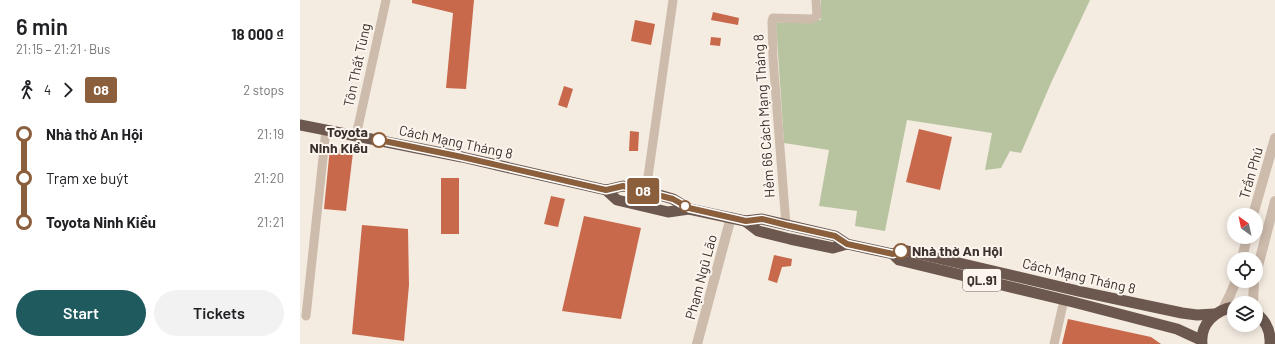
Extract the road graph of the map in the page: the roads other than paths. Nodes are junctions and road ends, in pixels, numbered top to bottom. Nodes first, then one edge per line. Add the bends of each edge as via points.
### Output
1 (386, 0) edge
2 (673, 0) edge
3 (816, 0) edge
4 (300, 125) edge
5 (326, 130) junction
6 (356, 136) junction
7 (1275, 138) edge
8 (606, 190) junction
9 (646, 191) junction
10 (1275, 201) edge
11 (689, 208) junction
12 (1255, 208) edge
13 (731, 217) junction
14 (746, 221) junction
15 (786, 225) junction
16 (847, 244) junction
17 (1262, 252) edge
18 (893, 254) junction
19 (1233, 288) edge
20 (1064, 300) junction
21 (1224, 310) edge
22 (306, 316) dead end
23 (1263, 319) edge
24 (1201, 342) edge
25 (697, 344) edge
26 (1054, 344) edge
27 (1270, 344) edge

1 - 6 street, Tôn Thất Tùng
2 - 9 street
3 - 15 street, Hẻm 66 Cách Mạng Tháng 8 via 815,18 773,18 772,21
4 - 5 highway, Cách Mạng Tháng 8 / QL.91
5 - 6 highway, Cách Mạng Tháng 8 / QL.91
5 - 22 street
6 - 8 highway, Cách Mạng Tháng 8 / QL.91
7 - 12 street, Trần Phú
8 - 9 highway, Cách Mạng Tháng 8 / QL.91 via 623,186
8 - 11 highway, Cách Mạng Tháng 8 / QL.91 via 617,200 668,212
9 - 11 highway, Cách Mạng Tháng 8 / QL.91 via 673,199
10 - 17 street
11 - 13 highway, Cách Mạng Tháng 8 / QL.91
13 - 14 highway, Cách Mạng Tháng 8 / QL.91
13 - 25 street, Phạm Ngũ Lão
14 - 15 highway, Cách Mạng Tháng 8 / QL.91 via 762,219
14 - 16 highway, Cách Mạng Tháng 8 / QL.91 via 758,231 790,239 833,248
15 - 16 highway, Cách Mạng Tháng 8 / QL.91 via 835,236
16 - 18 highway, Cách Mạng Tháng 8 / QL.91
18 - 20 highway, Cách Mạng Tháng 8 / QL.91 via 899,260
18 - 21 highway, Cách Mạng Tháng 8 / QL.91 via 903,250 1182,314 1197,315
19 - 21 street
20 - 24 highway, Cách Mạng Tháng 8 / QL.91 via 1177,329
20 - 26 street
21 - 24 highway via 1204,327
23 - 27 highway via 1268,326

